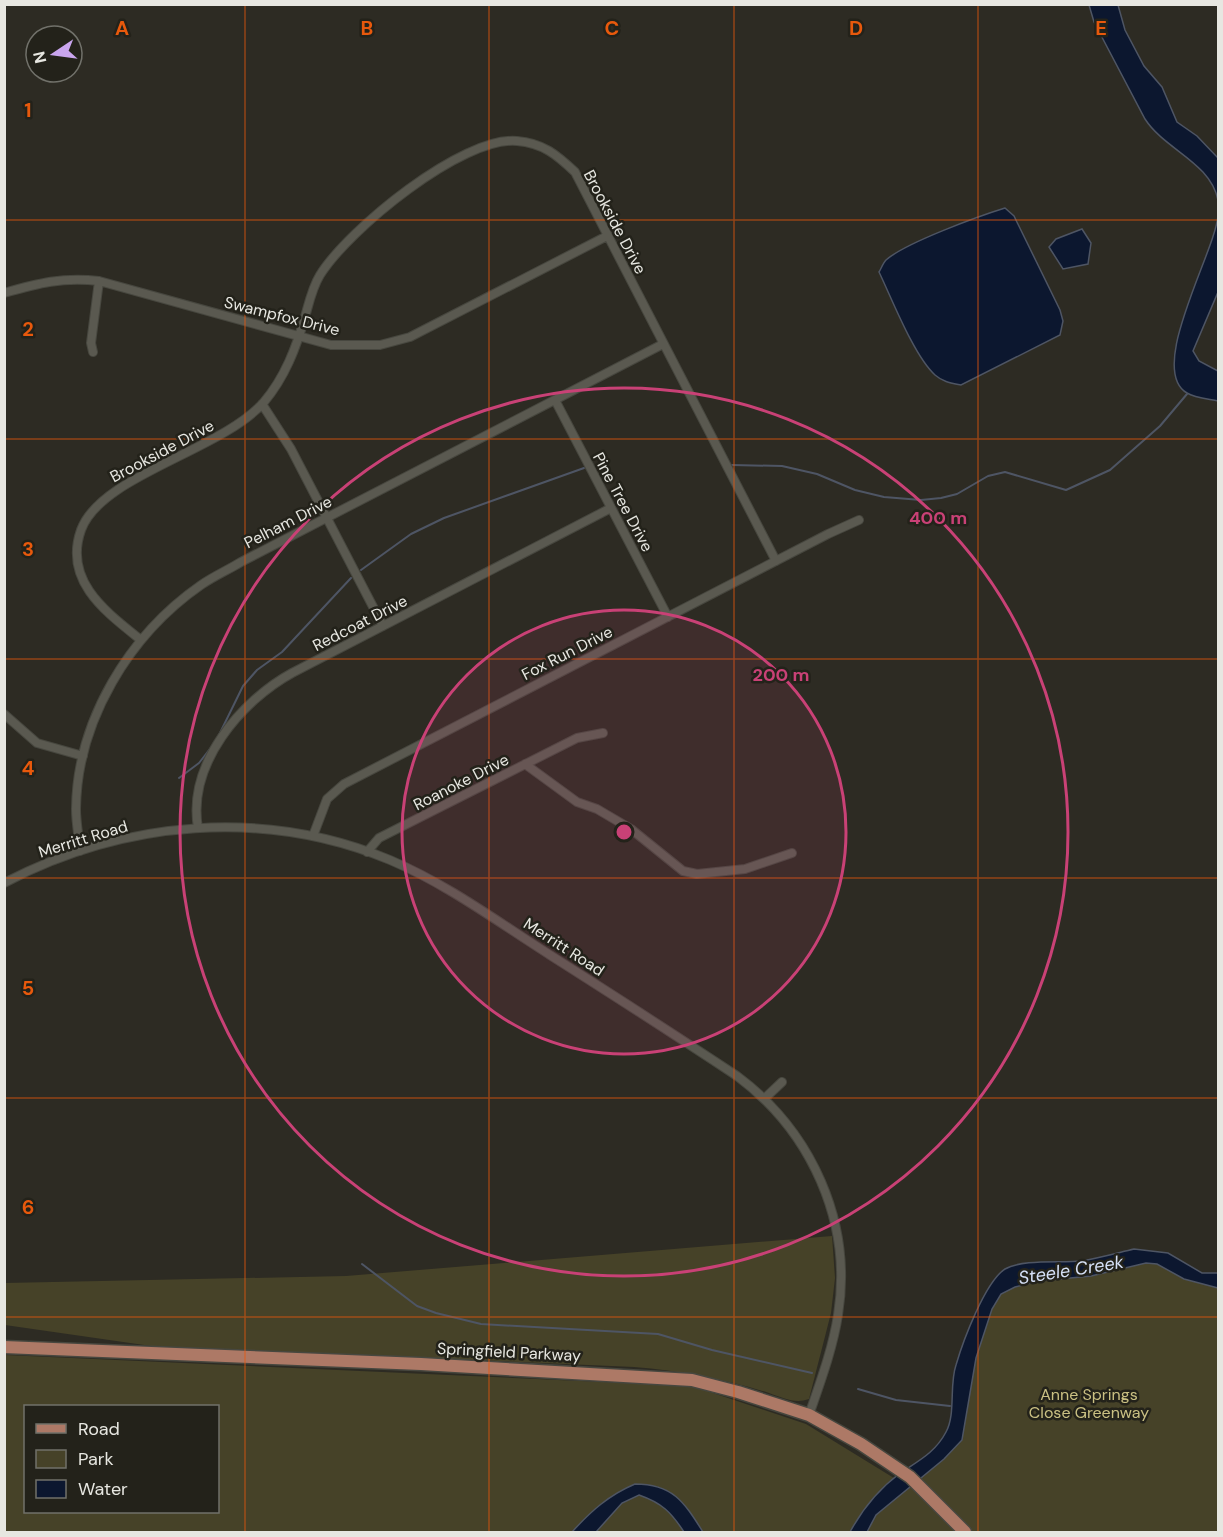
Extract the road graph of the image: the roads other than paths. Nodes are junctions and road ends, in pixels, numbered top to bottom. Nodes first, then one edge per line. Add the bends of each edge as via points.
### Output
1 (607, 236) junction
2 (99, 281) junction
3 (4, 293) edge
4 (299, 337) junction
5 (663, 344) junction
6 (93, 352) dead end
7 (555, 400) junction
8 (262, 405) junction
9 (611, 508) junction
10 (327, 518) junction
11 (859, 520) dead end
12 (776, 561) junction
13 (668, 617) junction
14 (383, 626) junction
15 (141, 640) junction
16 (4, 714) edge
17 (603, 733) dead end
18 (83, 756) junction
19 (525, 764) junction
20 (198, 828) junction
21 (313, 836) junction
22 (80, 851) junction
23 (367, 852) junction
24 (792, 853) dead end
25 (4, 884) edge
26 (782, 1082) dead end
27 (765, 1098) junction
28 (4, 1347) edge
29 (809, 1415) junction
30 (965, 1533) edge

1 - 4 street, Swampfox Drive via 410,337 380,345 349,346
1 - 4 street, Brookside Drive via 574,172 558,156 533,143 492,143 403,191 327,264 315,285
1 - 5 street, Brookside Drive
2 - 3 street, Swampfox Drive via 50,280
2 - 4 street, Swampfox Drive
2 - 6 street
4 - 8 street, Brookside Drive via 282,378
5 - 7 street, Pelham Drive
5 - 12 street, Brookside Drive
7 - 9 street, Pine Tree Drive
7 - 10 street, Pelham Drive
8 - 10 street via 291,449
8 - 15 street, Brookside Drive via 225,433 104,498 87,518 77,559 86,588
9 - 13 street, Pine Tree Drive
9 - 14 street, Redcoat Drive
10 - 14 street
10 - 15 street, Pelham Drive via 201,585
11 - 12 street, Fox Run Drive
12 - 13 street, Fox Run Drive
13 - 21 street, Fox Run Drive via 344,784 327,799
14 - 20 street, Redcoat Drive via 276,681 238,714 222,736 205,775 197,809
15 - 18 street, Pelham Drive via 106,693
16 - 18 street via 37,743
17 - 19 street via 577,738
18 - 22 street, Pelham Drive via 76,810
19 - 23 street, Roanoke Drive via 379,838
19 - 24 street, Roanoke Drive via 562,794 631,829 683,871 745,869
20 - 21 street, Merritt Road via 240,826
20 - 22 street, Merritt Road via 136,836
21 - 23 street, Merritt Road
22 - 25 street, Merritt Road
23 - 27 street, Merritt Road via 460,897
26 - 27 street
27 - 29 street, Merritt Road via 787,1122 812,1160 832,1210 840,1253 838,1316
28 - 29 main road, Springfield Parkway via 643,1375 692,1380
29 - 30 main road, Springfield Parkway via 910,1477

